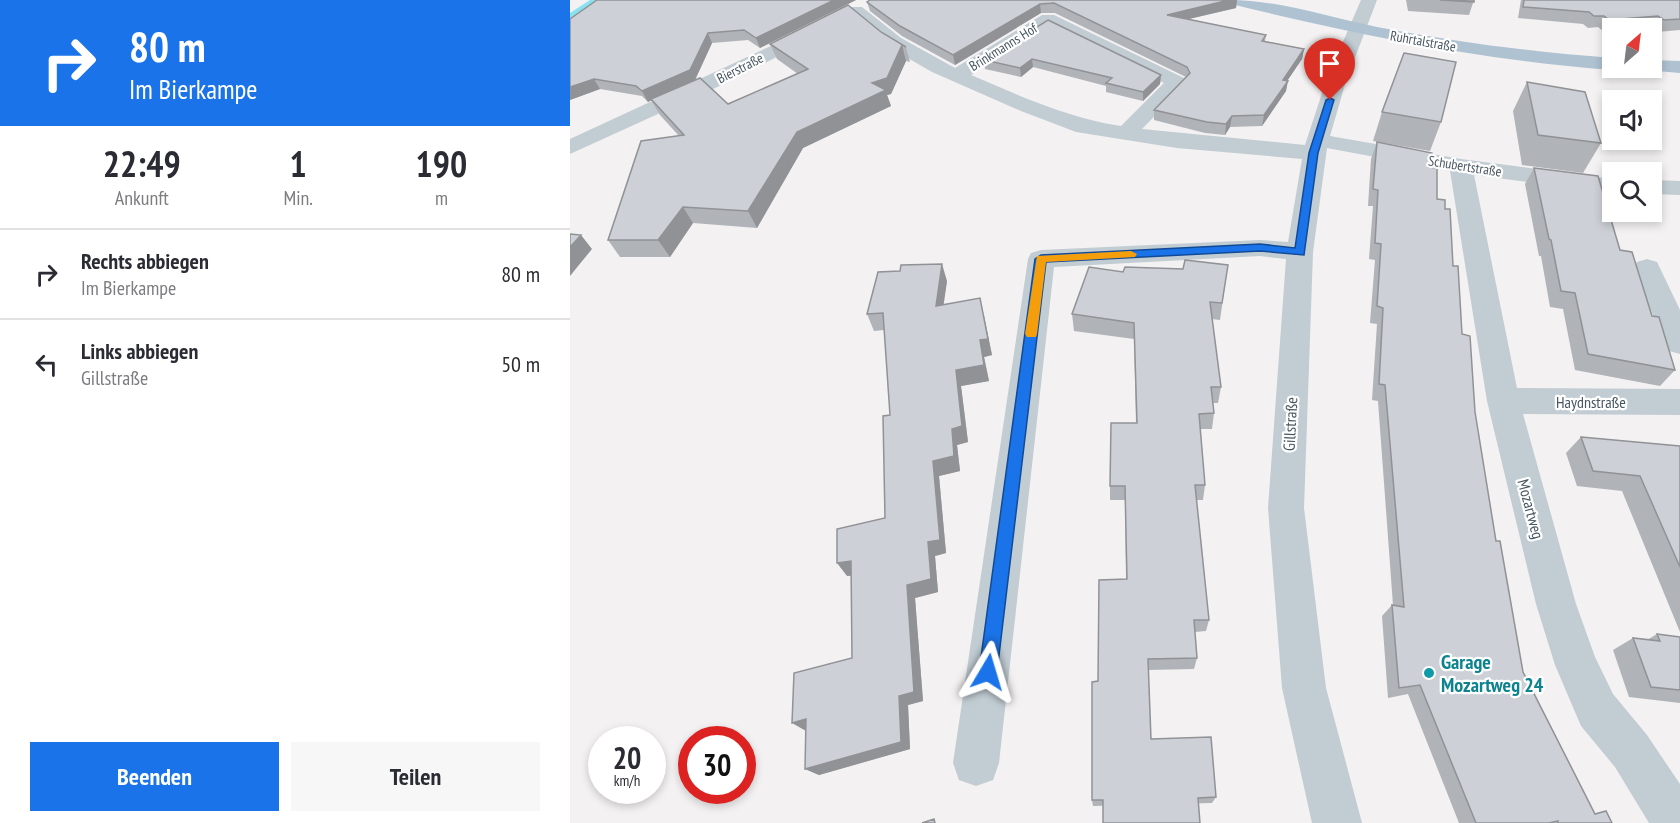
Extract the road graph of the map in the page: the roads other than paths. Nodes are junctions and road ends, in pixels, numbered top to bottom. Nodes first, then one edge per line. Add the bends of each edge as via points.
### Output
1 (874, 0) edge
2 (1237, 0) edge
3 (856, 11) junction
4 (1363, 14) edge
5 (1602, 63) edge
6 (1662, 66) edge
7 (1680, 67) edge
8 (957, 75) junction
9 (1125, 134) junction
10 (1316, 146) junction
11 (570, 147) edge
12 (1461, 166) junction
13 (1602, 186) edge
14 (1662, 187) edge
15 (1680, 188) edge
16 (1300, 252) junction
17 (1647, 268) dead end
18 (1680, 343) edge
19 (1503, 401) junction
20 (1680, 402) edge
21 (976, 763) dead end
22 (1337, 823) edge
23 (1677, 823) edge

1 - 3 street, Bierstraße
2 - 4 main road, Ruhrtalstraße
3 - 8 street, Brinkmanns Hof via 894,42
3 - 11 street, Bierstraße
4 - 5 main road, Ruhrtalstraße via 1476,50
4 - 10 street, Gillstraße
6 - 7 main road
8 - 9 street, Brinkmanns Hof via 1084,127
8 - 9 street, Brinkmanns Hof via 1048,20 1177,82
9 - 10 street, Brinkmanns Hof via 1177,141
10 - 12 street, Schubertstraße
10 - 16 street, Gillstraße
12 - 13 street, Schubertstraße
12 - 19 street, Mozartweg
14 - 15 street
16 - 21 street via 1260,248 1041,259
16 - 22 street, Gillstraße via 1286,508 1304,688
17 - 18 street
19 - 20 street, Haydnstraße
19 - 23 street, Mozartweg via 1556,604 1576,665 1597,710 1631,751

